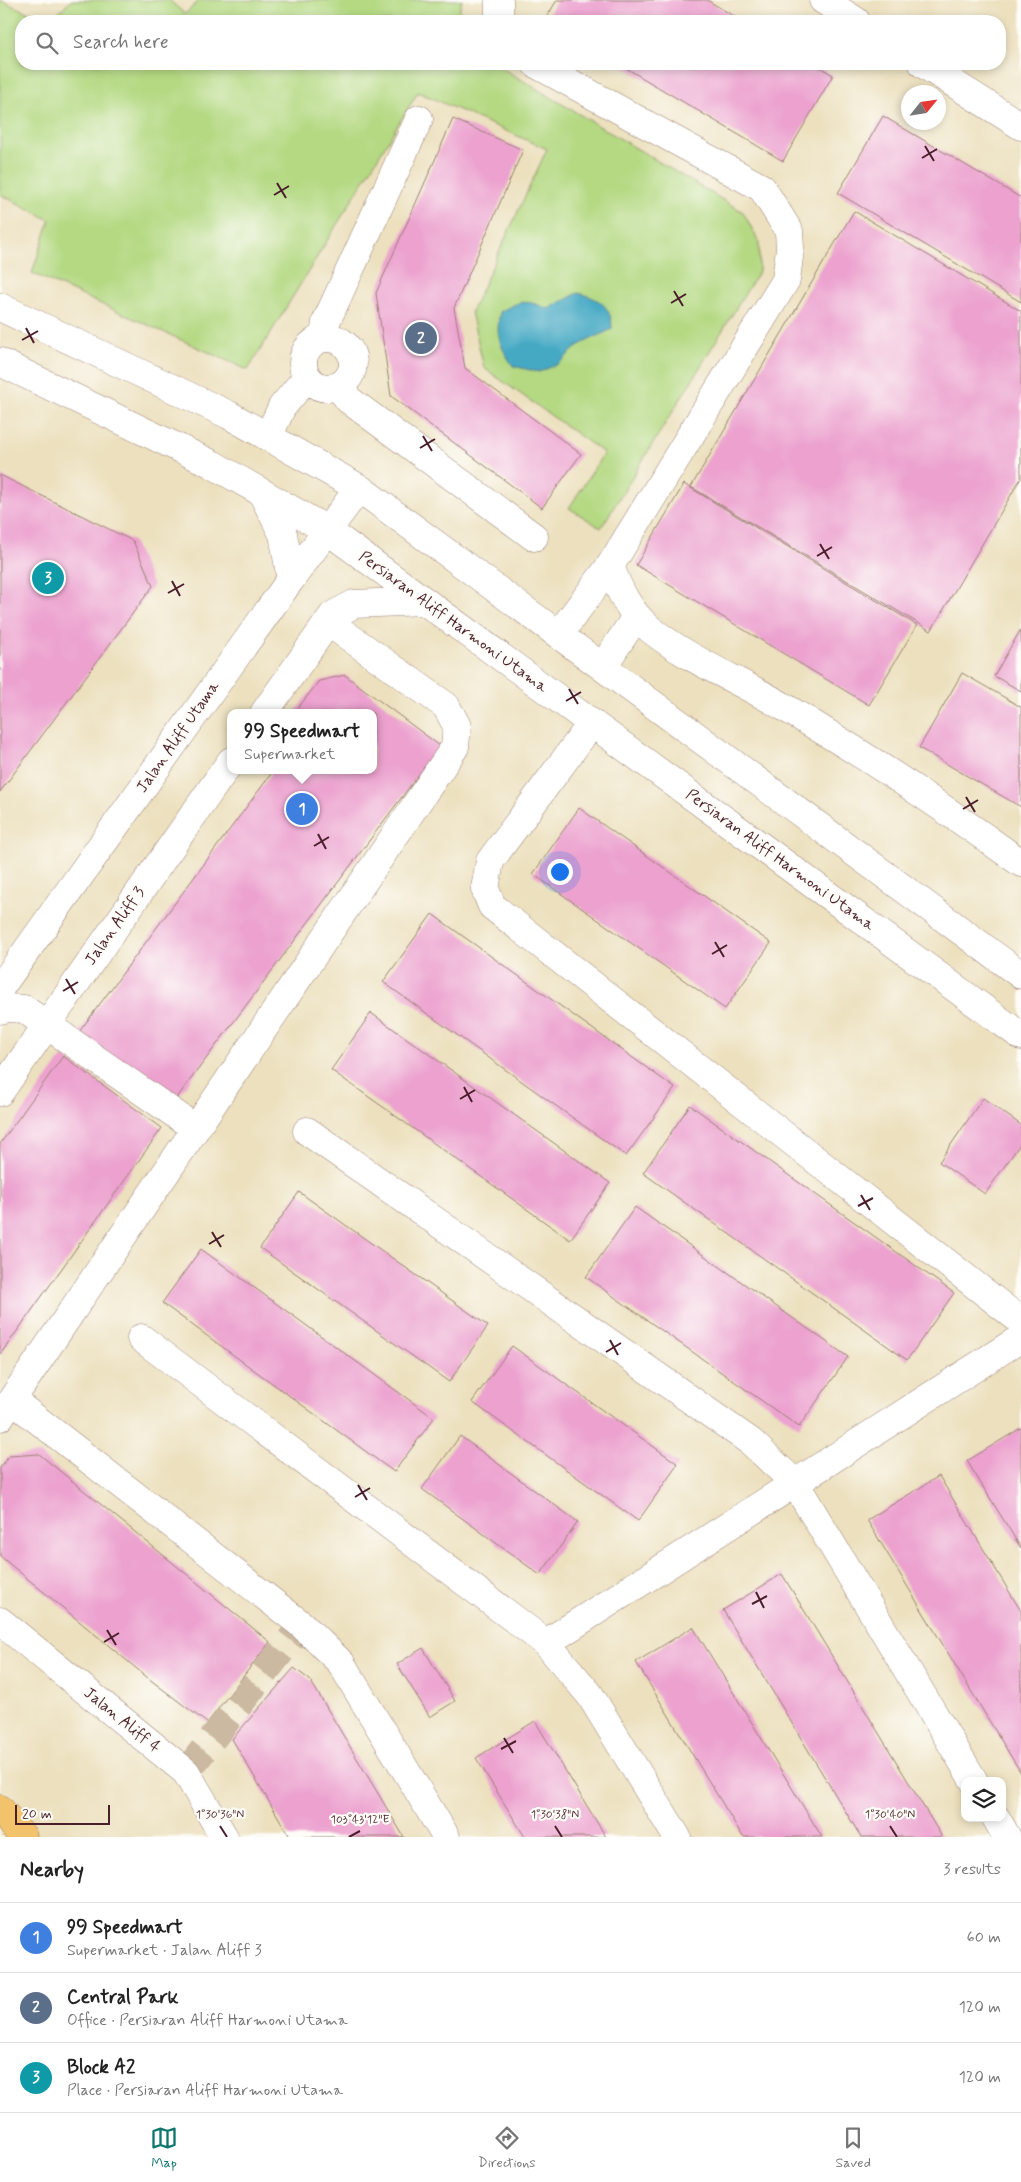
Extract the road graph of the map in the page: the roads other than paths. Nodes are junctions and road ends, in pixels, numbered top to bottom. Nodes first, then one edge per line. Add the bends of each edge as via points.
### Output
1 (499, 0) edge
2 (823, 0) edge
3 (499, 15) edge
4 (847, 15) edge
5 (547, 70) edge
6 (932, 70) edge
7 (419, 119) dead end
8 (1021, 126) edge
9 (0, 307) edge
10 (324, 338) junction
11 (0, 362) edge
12 (307, 377) junction
13 (338, 386) junction
14 (268, 437) junction
15 (359, 488) junction
16 (262, 493) junction
17 (327, 530) junction
18 (534, 537) dead end
19 (610, 566) junction
20 (291, 579) junction
21 (424, 601) junction
22 (636, 617) junction
23 (328, 622) junction
24 (560, 634) junction
25 (603, 666) junction
26 (267, 709) edge
27 (592, 723) junction
28 (227, 765) edge
29 (1021, 863) edge
30 (25, 952) junction
31 (1021, 976) edge
32 (0, 988) edge
33 (24, 1014) edge
34 (1021, 1036) edge
35 (0, 1092) edge
36 (195, 1128) junction
37 (307, 1131) dead end
38 (1021, 1321) edge
39 (141, 1338) dead end
40 (1021, 1338) edge
41 (6, 1408) edge
42 (795, 1483) junction
43 (0, 1621) edge
44 (546, 1643) junction
45 (972, 1777) edge
46 (0, 1809) edge
47 (998, 1822) edge
48 (23, 1837) edge
49 (224, 1837) edge
50 (446, 1837) edge
51 (677, 1837) edge
52 (1007, 1837) edge

1 - 3 street
2 - 4 street
5 - 19 street via 762,188 790,231 786,280
6 - 8 street
7 - 10 street via 326,322
9 - 14 street via 229,415
10 - 12 street via 312,344 304,356
10 - 13 street via 340,341 350,353 352,369
11 - 16 street, Persiaran Aliff Harmoni Utama via 212,464
12 - 13 street via 320,387
12 - 14 street via 282,407
13 - 18 street via 348,400
14 - 15 street
15 - 17 street, Jalan Aliff Utama
15 - 24 street
16 - 17 street, Persiaran Aliff Harmoni Utama
16 - 20 street via 283,534
17 - 20 street, Jalan Aliff Utama
17 - 21 street, Persiaran Aliff Harmoni Utama
19 - 22 street
19 - 24 street
20 - 30 street, Jalan Aliff Utama
21 - 23 street via 354,604 333,615
21 - 27 street, Persiaran Aliff Harmoni Utama
22 - 25 street
22 - 29 street via 671,644 869,757
23 - 26 street
23 - 36 street via 446,706 456,726 455,747
24 - 25 street
25 - 31 street
27 - 34 street, Persiaran Aliff Harmoni Utama
27 - 38 street via 490,861 485,889 492,906
28 - 33 street, Jalan Aliff 3
30 - 32 street, Jalan Aliff Utama
30 - 33 street via 21,985
33 - 35 street, Jalan Aliff 3
33 - 36 street
36 - 41 street
37 - 42 street via 751,1442
39 - 44 street
40 - 42 street
41 - 50 street via 302,1625 341,1663
42 - 44 street
42 - 45 street
43 - 49 street, Jalan Aliff 4 via 186,1772
44 - 51 street via 590,1695
46 - 48 main road
47 - 52 street

